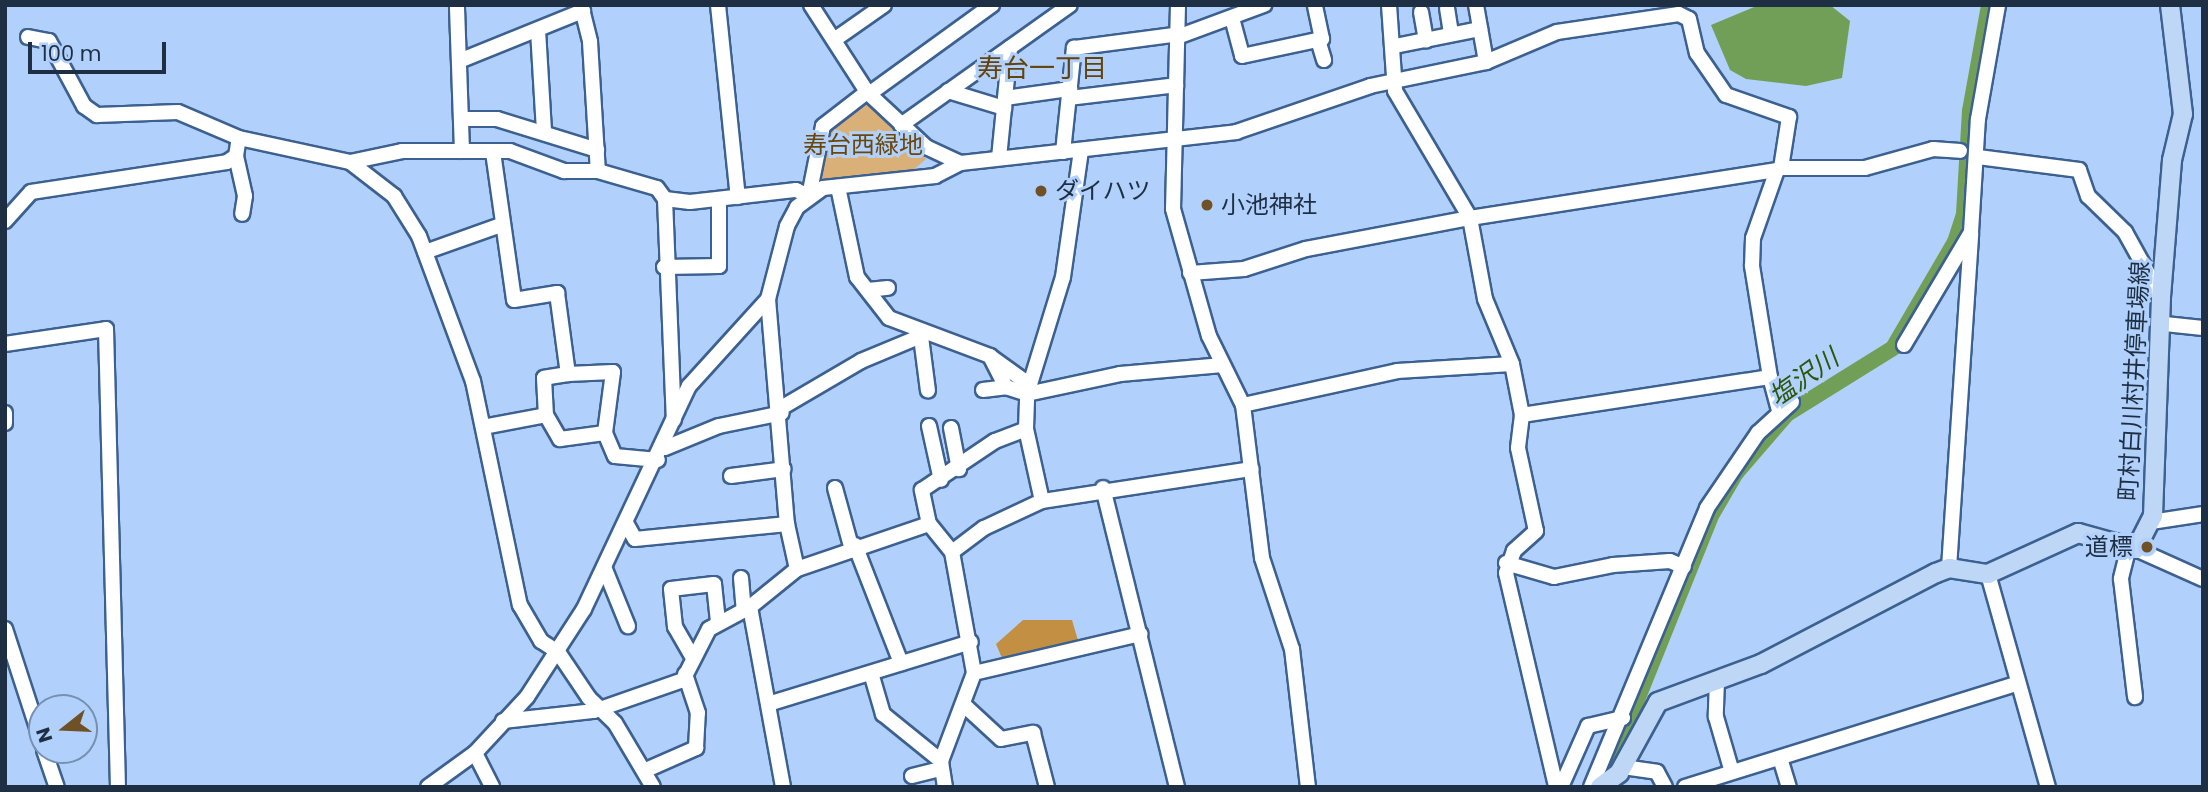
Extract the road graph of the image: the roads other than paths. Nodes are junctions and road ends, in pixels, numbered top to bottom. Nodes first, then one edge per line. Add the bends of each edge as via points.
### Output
1 (457, 5) edge
2 (718, 5) edge
3 (811, 5) edge
4 (992, 5) edge
5 (1070, 5) edge
6 (1178, 5) edge
7 (1264, 5) edge
8 (1315, 5) edge
9 (1389, 5) edge
10 (1476, 5) edge
11 (1998, 5) edge
12 (2170, 5) edge
13 (881, 6) edge
14 (582, 8) edge
15 (1447, 8) dead end
16 (1680, 10) edge
17 (1421, 12) dead end
18 (1232, 18) junction
19 (1480, 29) junction
20 (538, 30) junction
21 (1451, 34) junction
22 (1180, 35) junction
23 (28, 37) dead end
24 (834, 40) junction
25 (1318, 40) junction
26 (1426, 41) junction
27 (1395, 46) junction
28 (1010, 48) junction
29 (1324, 60) dead end
30 (459, 61) junction
31 (1486, 62) junction
32 (1176, 85) junction
33 (1394, 85) junction
34 (948, 91) junction
35 (868, 93) junction
36 (1069, 94) junction
37 (1005, 103) junction
38 (461, 119) junction
39 (901, 125) junction
40 (544, 131) junction
41 (239, 138) junction
42 (1171, 140) junction
43 (597, 150) junction
44 (1081, 150) junction
45 (462, 151) junction
46 (1960, 151) dead end
47 (493, 152) junction
48 (1063, 152) junction
49 (939, 153) junction
50 (236, 156) junction
51 (1978, 157) junction
52 (999, 158) junction
53 (350, 162) junction
54 (961, 163) junction
55 (598, 171) junction
56 (920, 177) junction
57 (838, 187) junction
58 (809, 196) junction
59 (738, 197) junction
60 (665, 199) junction
61 (719, 199) junction
62 (242, 214) dead end
63 (1470, 218) junction
64 (5, 221) edge
65 (500, 225) junction
66 (1970, 232) junction
67 (425, 252) junction
68 (664, 267) junction
69 (1190, 273) junction
70 (888, 288) dead end
71 (868, 290) junction
72 (2161, 297) junction
73 (768, 299) junction
74 (2165, 324) junction
75 (2203, 328) edge
76 (924, 336) junction
77 (5, 344) edge
78 (1904, 345) dead end
79 (990, 356) junction
80 (1512, 364) junction
81 (1223, 365) junction
82 (568, 374) junction
83 (1770, 377) junction
84 (1006, 387) junction
85 (1028, 389) junction
86 (983, 390) dead end
87 (928, 391) dead end
88 (1243, 405) junction
89 (782, 411) junction
90 (5, 413) edge
91 (546, 415) junction
92 (1522, 415) junction
93 (674, 420) junction
94 (5, 424) edge
95 (483, 426) junction
96 (929, 426) dead end
97 (951, 428) dead end
98 (1026, 429) junction
99 (605, 433) junction
100 (662, 454) junction
101 (784, 469) junction
102 (959, 469) junction
103 (1252, 469) junction
104 (731, 477) dead end
105 (941, 480) junction
106 (1103, 488) junction
107 (834, 494) dead end
108 (1042, 501) junction
109 (2203, 514) edge
110 (2151, 522) junction
111 (626, 523) junction
112 (787, 524) junction
113 (929, 524) junction
114 (853, 545) junction
115 (2133, 548) junction
116 (953, 552) junction
117 (1506, 563) junction
118 (604, 567) junction
119 (1684, 567) junction
120 (1949, 568) junction
121 (797, 569) junction
122 (1988, 574) junction
123 (740, 578) dead end
124 (2203, 579) edge
125 (747, 608) junction
126 (718, 621) junction
127 (623, 622) dead end
128 (5, 629) edge
129 (1140, 634) junction
130 (971, 642) junction
131 (558, 652) junction
132 (693, 658) junction
133 (901, 663) junction
134 (871, 673) junction
135 (974, 673) junction
136 (685, 674) junction
137 (1717, 679) junction
138 (2018, 684) junction
139 (2135, 697) dead end
140 (28, 700) edge
141 (768, 704) junction
142 (964, 705) junction
143 (601, 709) junction
144 (1623, 718) junction
145 (503, 721) junction
146 (475, 753) junction
147 (1780, 758) junction
148 (49, 764) edge
149 (941, 765) junction
150 (1623, 766) junction
151 (646, 770) junction
152 (1732, 772) junction
153 (912, 776) dead end
154 (1605, 784) edge
155 (57, 787) edge
156 (118, 787) edge
157 (428, 787) edge
158 (492, 787) edge
159 (653, 787) edge
160 (783, 787) edge
161 (944, 787) edge
162 (1047, 787) edge
163 (1177, 787) edge
164 (1308, 787) edge
165 (1556, 787) edge
166 (1562, 787) edge
167 (1591, 787) edge
168 (1665, 787) edge
169 (1685, 787) edge
170 (1789, 787) edge
171 (2048, 787) edge

1 - 30 street
2 - 59 street
3 - 24 street
4 - 35 street
5 - 28 street
6 - 22 street
7 - 18 street
8 - 25 street
9 - 27 street
10 - 19 street
11 - 51 street
12 - 72 main road, 町村白川村井停車場線 via 2184,87
13 - 24 street
14 - 20 street
14 - 43 street
15 - 21 street
16 - 31 street via 1557,32
16 - 46 street via 1689,19 1697,53 1726,95 1789,117 1780,168 1865,168 1933,149
17 - 26 street
18 - 22 street
18 - 25 street via 1242,56
19 - 21 street
19 - 31 street
20 - 30 street
20 - 40 street
21 - 26 street
22 - 32 street
22 - 36 street via 1074,48
23 - 41 street via 49,41 84,106 97,115 178,112
24 - 35 street
25 - 29 street
26 - 27 street
27 - 33 street
28 - 34 street
28 - 37 street
30 - 38 street
31 - 33 street
32 - 36 street
32 - 42 street
33 - 42 street via 1323,100 1236,132
33 - 63 street
34 - 37 street
34 - 39 street
35 - 39 street
35 - 58 street via 823,126
36 - 37 street
36 - 48 street
37 - 52 street
38 - 40 street
38 - 45 street
39 - 49 street
40 - 43 street
41 - 50 street
41 - 53 street
42 - 44 street
42 - 69 street via 1173,209
43 - 55 street
44 - 48 street
44 - 85 street via 1063,277
45 - 47 street
45 - 53 street via 402,151
47 - 55 street via 510,151 564,171
47 - 65 street
48 - 52 street
49 - 54 street
49 - 56 street
50 - 62 street via 245,195
50 - 64 street via 31,192
51 - 66 street
51 - 72 street via 2078,170 2088,196 2125,232
52 - 54 street
53 - 67 street via 394,196
54 - 56 street
55 - 60 street via 657,188
56 - 57 street
57 - 58 street
57 - 71 street via 858,277
58 - 59 street via 796,190
58 - 73 street via 787,226
59 - 61 street
60 - 61 street
60 - 68 street
61 - 68 street via 719,266
63 - 69 street via 1306,249 1244,269
63 - 80 street via 1485,299
63 - 83 street via 1777,170 1753,238 1752,266
65 - 67 street
65 - 82 street via 514,300 556,293
66 - 78 street
66 - 120 street
67 - 95 street
68 - 93 street
69 - 81 street
70 - 71 street
71 - 76 street via 889,318
72 - 74 main road, 町村白川村井停車場線
73 - 89 street
73 - 93 street via 698,371
74 - 75 street
74 - 110 main road, 町村白川村井停車場線 via 2150,454
76 - 79 street
76 - 87 street
76 - 89 street via 851,366
77 - 156 street via 106,329
79 - 84 street
79 - 85 street
80 - 88 street via 1397,371
80 - 92 street
81 - 85 street via 1128,373
81 - 88 street
82 - 91 street via 544,378
82 - 99 street via 613,372
83 - 92 street
83 - 119 street via 1786,406 1707,508
84 - 85 street
84 - 86 street
85 - 98 street
88 - 103 street
89 - 100 street via 719,426
89 - 101 street
90 - 94 street
91 - 95 street
91 - 99 street via 560,439
92 - 117 street via 1518,448 1536,531
93 - 100 street
95 - 131 street via 520,606 541,641
96 - 105 street
97 - 102 street
98 - 102 street via 995,441
98 - 108 street
99 - 100 street via 615,456
100 - 111 street
101 - 104 street
101 - 112 street
102 - 105 street
103 - 106 street
103 - 164 street via 1265,576 1292,649
105 - 113 street via 922,490
106 - 108 street
106 - 129 street
107 - 114 street
108 - 116 street via 984,528
109 - 110 street
110 - 115 main road, 町村白川村井停車場線
111 - 112 street via 635,539
111 - 118 street
112 - 121 street
113 - 114 street via 879,544
113 - 116 street
114 - 121 street
114 - 133 street
115 - 122 main road via 2070,535
115 - 124 street
115 - 139 street via 2121,579
116 - 130 street
117 - 119 street via 1554,577 1613,565 1670,561
117 - 165 street
118 - 127 street
118 - 131 street
119 - 144 street
120 - 122 main road
120 - 137 main road via 1761,664
121 - 125 street
122 - 138 street
123 - 125 street
125 - 126 street
125 - 141 street
126 - 132 street
126 - 132 street via 714,584 671,589 675,626
128 - 140 street
129 - 135 street
129 - 163 street
130 - 133 street
130 - 135 street
131 - 143 street
131 - 145 street
132 - 136 street
133 - 134 street
134 - 141 street
134 - 149 street via 883,714
135 - 142 street
136 - 143 street
136 - 151 street via 698,713 696,748
137 - 150 main road via 1648,709
137 - 152 street via 1716,717
138 - 147 street
138 - 171 street
141 - 160 street
142 - 149 street
142 - 162 street via 1001,739 1033,733
143 - 145 street
143 - 151 street
144 - 166 street via 1588,726
144 - 167 street
145 - 146 street
146 - 157 street
146 - 158 street
147 - 152 street
147 - 170 street
148 - 155 street
149 - 153 street
149 - 161 street
150 - 154 main road
150 - 168 street via 1657,772
151 - 159 street
152 - 169 street

